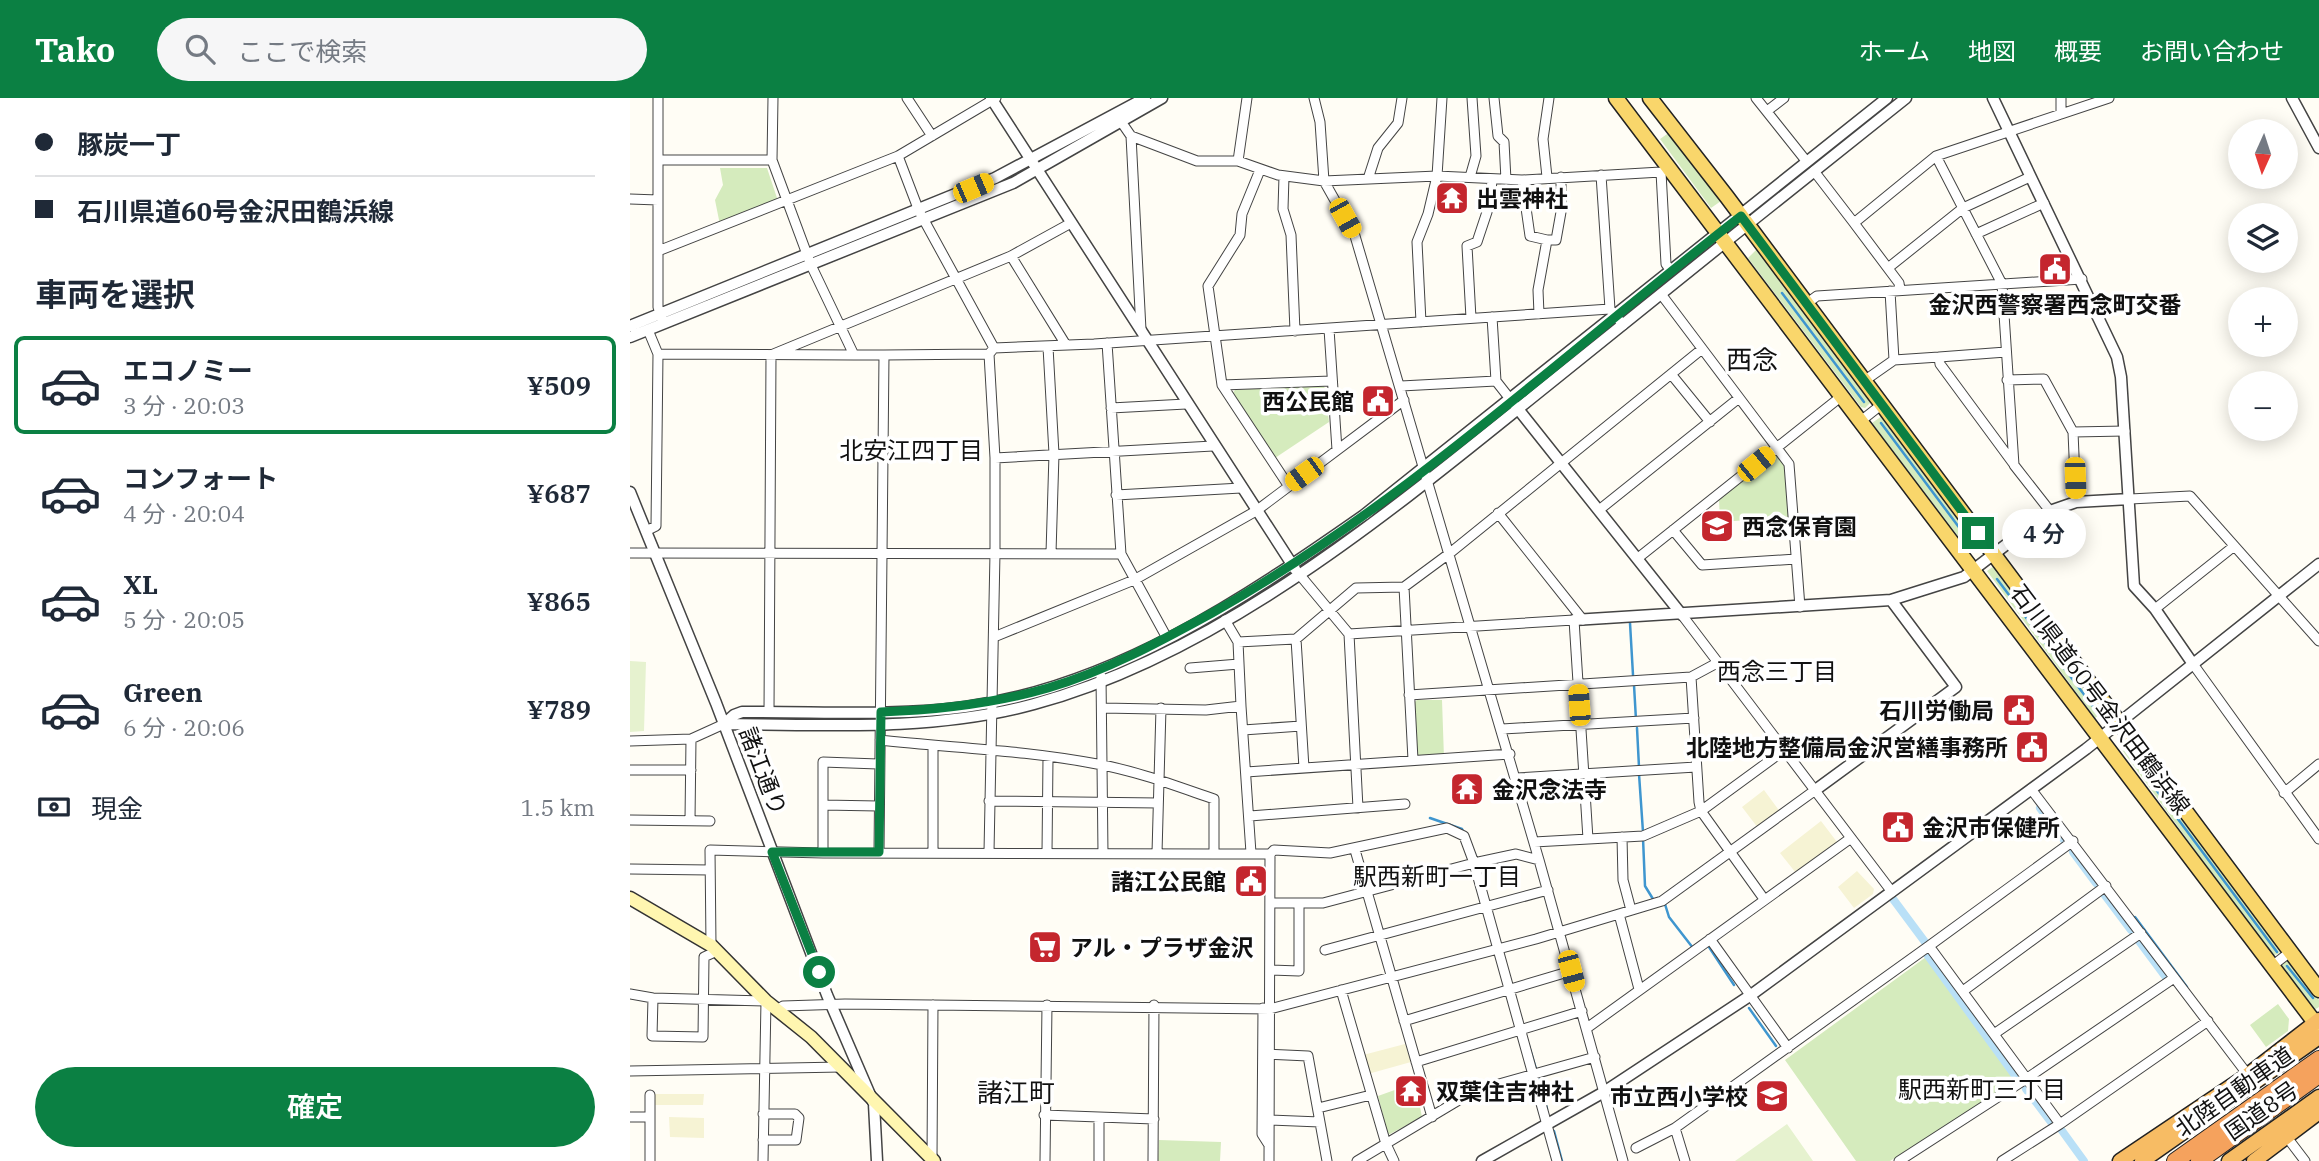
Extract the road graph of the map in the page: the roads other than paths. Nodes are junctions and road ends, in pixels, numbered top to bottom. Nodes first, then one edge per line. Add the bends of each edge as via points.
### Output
1 (658, 98) edge
2 (773, 98) edge
3 (907, 98) edge
4 (1247, 98) edge
5 (1314, 98) edge
6 (1402, 98) edge
7 (1442, 98) edge
8 (1472, 98) edge
9 (1494, 98) edge
10 (1549, 98) edge
11 (1616, 98) edge
12 (1650, 98) edge
13 (1756, 98) edge
14 (1784, 98) edge
15 (1887, 98) edge
16 (1906, 98) edge
17 (1993, 98) edge
18 (2060, 98) edge
19 (2109, 98) edge
20 (2292, 98) edge
21 (993, 99) edge
22 (1154, 99) edge
23 (1767, 111) junction
24 (2061, 114) junction
25 (1122, 123) junction
26 (1865, 123) junction
27 (2008, 131) junction
28 (2316, 135) edge
29 (932, 136) junction
30 (1131, 136) junction
31 (2319, 148) edge
32 (898, 156) junction
33 (1936, 156) junction
34 (658, 160) junction
35 (772, 160) junction
36 (1238, 161) junction
37 (1034, 166) junction
38 (1811, 167) junction
39 (1666, 169) junction
40 (1259, 170) junction
41 (1601, 175) junction
42 (1284, 176) junction
43 (1437, 176) junction
44 (1470, 177) junction
45 (1547, 177) junction
46 (1562, 177) junction
47 (2030, 177) junction
48 (1368, 179) junction
49 (1492, 180) junction
50 (1506, 180) junction
51 (1522, 180) junction
52 (1324, 181) junction
53 (630, 199) edge
54 (659, 200) junction
55 (787, 201) junction
56 (2044, 203) junction
57 (1963, 208) junction
58 (921, 215) junction
59 (1744, 220) junction
60 (1071, 223) junction
61 (1854, 223) junction
62 (1976, 234) junction
63 (1723, 237) junction
64 (1546, 240) junction
65 (658, 251) junction
66 (1011, 256) junction
67 (809, 260) junction
68 (1888, 268) junction
69 (1671, 271) junction
70 (956, 279) junction
71 (2082, 279) junction
72 (2002, 284) junction
73 (1900, 290) junction
74 (1889, 291) junction
75 (1661, 294) junction
76 (1806, 304) junction
77 (1539, 314) junction
78 (1492, 317) junction
79 (1616, 317) junction
80 (1471, 318) junction
81 (662, 319) junction
82 (1421, 322) junction
83 (1381, 325) junction
84 (630, 326) edge
85 (841, 327) junction
86 (1329, 329) junction
87 (648, 330) junction
88 (1295, 331) junction
89 (1217, 335) junction
90 (630, 337) edge
91 (1143, 337) junction
92 (1107, 343) junction
93 (1066, 345) junction
94 (1048, 346) junction
95 (1702, 349) junction
96 (991, 351) junction
97 (2006, 352) junction
98 (658, 354) junction
99 (771, 355) junction
100 (854, 355) junction
101 (884, 355) junction
102 (1939, 357) junction
103 (1894, 360) junction
104 (1671, 374) junction
105 (2007, 380) junction
106 (1331, 381) junction
107 (1496, 381) junction
108 (1864, 382) junction
109 (1222, 385) junction
110 (1401, 386) junction
111 (1843, 395) junction
112 (1739, 398) junction
113 (1404, 400) junction
114 (1186, 404) junction
115 (1514, 404) junction
116 (1881, 405) junction
117 (1111, 408) junction
118 (1862, 420) junction
119 (1710, 422) junction
120 (2125, 431) junction
121 (2073, 432) junction
122 (1213, 446) junction
123 (1776, 448) junction
124 (1337, 450) junction
125 (1113, 451) junction
126 (1054, 454) junction
127 (995, 458) junction
128 (1561, 462) junction
129 (2014, 465) junction
130 (1426, 468) junction
131 (1429, 480) junction
132 (1288, 485) junction
133 (1241, 488) junction
134 (630, 492) edge
135 (1116, 495) junction
136 (2130, 499) junction
137 (2076, 502) junction
138 (1600, 510) junction
139 (1256, 511) junction
140 (2050, 511) junction
141 (1498, 513) junction
142 (1672, 530) junction
143 (646, 531) junction
144 (2233, 547) junction
145 (769, 552) junction
146 (883, 552) junction
147 (630, 553) edge
148 (654, 553) junction
149 (995, 553) junction
150 (1051, 553) junction
151 (1450, 553) junction
152 (1121, 554) junction
153 (1994, 554) junction
154 (1637, 558) junction
155 (1796, 559) junction
156 (2319, 564) edge
157 (1975, 569) junction
158 (1295, 570) junction
159 (1134, 580) junction
160 (1404, 587) junction
161 (2280, 594) junction
162 (1891, 600) junction
163 (1800, 607) junction
164 (2155, 609) junction
165 (1329, 611) junction
166 (1682, 615) junction
167 (1225, 620) junction
168 (1578, 620) junction
169 (1472, 627) junction
170 (1406, 632) junction
171 (1349, 634) junction
172 (994, 638) junction
173 (1167, 638) junction
174 (1296, 639) junction
175 (2319, 641) edge
176 (1238, 642) junction
177 (1717, 663) junction
178 (1239, 664) junction
179 (2193, 664) junction
180 (1190, 668) dead end
181 (1101, 670) junction
182 (1692, 677) junction
183 (1102, 682) junction
184 (1578, 685) junction
185 (1490, 690) junction
186 (1409, 695) junction
187 (1241, 706) junction
188 (994, 708) junction
189 (1103, 708) junction
190 (1161, 708) junction
191 (769, 712) junction
192 (881, 718) junction
193 (1693, 718) junction
194 (2120, 721) junction
195 (724, 724) junction
196 (1581, 725) junction
197 (1301, 726) junction
198 (1502, 729) junction
199 (1243, 730) junction
200 (2100, 737) junction
201 (691, 738) junction
202 (880, 740) junction
203 (630, 741) edge
204 (933, 746) junction
205 (990, 750) junction
206 (1783, 751) junction
207 (1510, 754) junction
208 (1048, 758) junction
209 (1413, 760) junction
210 (878, 764) junction
211 (1357, 764) junction
212 (2319, 764) edge
213 (1103, 765) junction
214 (1696, 767) junction
215 (1304, 768) junction
216 (630, 770) edge
217 (691, 770) junction
218 (1246, 772) junction
219 (1584, 774) junction
220 (1516, 778) junction
221 (1160, 780) junction
222 (2031, 789) junction
223 (1814, 791) junction
224 (2284, 793) junction
225 (989, 801) junction
226 (1047, 801) junction
227 (1103, 802) junction
228 (1158, 803) junction
229 (1405, 804) dead end
230 (822, 805) junction
231 (878, 806) junction
232 (1358, 808) junction
233 (1702, 811) junction
234 (1250, 816) junction
235 (630, 820) edge
236 (690, 820) junction
237 (710, 821) dead end
238 (2318, 835) edge
239 (1622, 837) junction
240 (1851, 838) junction
241 (1588, 839) junction
242 (2073, 841) junction
243 (1534, 842) junction
244 (1355, 850) junction
245 (1730, 851) junction
246 (772, 852) junction
247 (879, 852) junction
248 (933, 852) junction
249 (989, 852) junction
250 (823, 853) junction
251 (1047, 853) junction
252 (1103, 853) junction
253 (1157, 853) junction
254 (1251, 853) junction
255 (1214, 854) junction
256 (1270, 854) junction
257 (1539, 860) junction
258 (1477, 862) junction
259 (630, 869) edge
260 (710, 870) junction
261 (2106, 886) junction
262 (1548, 890) junction
263 (1367, 891) junction
264 (1892, 892) junction
265 (630, 898) edge
266 (1764, 899) junction
267 (1270, 903) junction
268 (1299, 904) junction
269 (1488, 905) junction
270 (1631, 910) junction
271 (1619, 914) junction
272 (1560, 931) junction
273 (2141, 933) junction
274 (1380, 936) junction
275 (1710, 939) junction
276 (1929, 946) junction
277 (714, 948) junction
278 (1500, 948) junction
279 (1325, 950) dead end
280 (2290, 952) junction
281 (2272, 966) junction
282 (1271, 970) junction
283 (1571, 971) junction
284 (1392, 977) junction
285 (2174, 978) junction
286 (1511, 988) junction
287 (1639, 989) junction
288 (1341, 990) junction
289 (2319, 990) edge
290 (1963, 991) junction
291 (630, 994) edge
292 (1751, 995) junction
293 (653, 998) junction
294 (704, 999) junction
295 (831, 1004) junction
296 (772, 1005) junction
297 (933, 1005) junction
298 (1047, 1005) junction
299 (1154, 1006) junction
300 (1267, 1008) junction
301 (1582, 1011) junction
302 (1405, 1021) junction
303 (2208, 1021) junction
304 (2318, 1027) edge
305 (1522, 1028) junction
306 (1587, 1028) junction
307 (1994, 1034) junction
308 (1788, 1048) junction
309 (1267, 1054) junction
310 (1595, 1057) junction
311 (2319, 1059) edge
312 (1416, 1062) junction
313 (841, 1067) junction
314 (763, 1070) junction
315 (630, 1071) edge
316 (1535, 1073) junction
317 (2248, 1075) junction
318 (2319, 1075) edge
319 (2026, 1079) junction
320 (1267, 1082) junction
321 (1604, 1092) junction
322 (1371, 1095) junction
323 (650, 1096) dead end
324 (2319, 1097) edge
325 (874, 1104) junction
326 (1318, 1108) junction
327 (2319, 1112) edge
328 (763, 1114) junction
329 (1044, 1115) junction
330 (630, 1117) edge
331 (649, 1117) junction
332 (1432, 1117) junction
333 (1099, 1118) junction
334 (1154, 1119) junction
335 (1270, 1120) junction
336 (1320, 1122) junction
337 (1547, 1124) junction
338 (2060, 1124) junction
339 (1675, 1128) junction
340 (2286, 1136) junction
341 (763, 1140) junction
342 (1385, 1144) junction
343 (1269, 1146) junction
344 (1636, 1147) dead end
345 (1911, 1158) edge
346 (933, 1160) edge
347 (650, 1161) edge
348 (763, 1161) edge
349 (877, 1161) edge
350 (1045, 1161) edge
351 (1099, 1161) edge
352 (1153, 1161) edge
353 (1269, 1161) edge
354 (1327, 1161) edge
355 (1357, 1161) edge
356 (1394, 1161) edge
357 (1482, 1161) edge
358 (1557, 1161) edge
359 (1623, 1161) edge
360 (1685, 1161) edge
361 (1899, 1161) edge
362 (2002, 1161) edge
363 (2120, 1161) edge
364 (2142, 1161) edge
365 (2175, 1161) edge
366 (2199, 1161) edge
367 (2229, 1161) edge
368 (2254, 1161) edge
369 (2305, 1161) edge

1 - 34 street
2 - 35 street
3 - 29 street
4 - 36 street
5 - 52 street
6 - 48 street via 1398,123 1378,148
7 - 43 street
8 - 44 street via 1476,156
9 - 50 street via 1498,136 1504,142
10 - 45 street via 1543,139
11 - 39 main road, 石川県道60号金沢田鶴浜線
12 - 59 main road, 石川県道60号金沢田鶴浜線
13 - 23 street
14 - 23 street
15 - 26 street
16 - 26 street
17 - 27 street
18 - 24 street
19 - 24 street
20 - 28 street
21 - 29 street
21 - 37 street
22 - 25 street
22 - 37 street
23 - 38 street
24 - 27 street
25 - 30 street
25 - 37 street
26 - 38 street
27 - 33 street
27 - 47 street
28 - 31 street
29 - 32 street
30 - 36 street via 1197,161
30 - 91 street
32 - 55 street
32 - 58 street
33 - 57 street
33 - 61 street
34 - 35 street
34 - 54 street
35 - 55 street
36 - 40 street
37 - 58 street
37 - 60 street
38 - 59 street
38 - 61 street
39 - 41 street
39 - 63 main road, 石川県道60号金沢田鶴浜線
39 - 69 street via 1666,264
40 - 42 street
40 - 89 street via 1242,214 1240,235 1208,286
41 - 46 street
41 - 79 street
42 - 52 street
42 - 88 street
43 - 44 street
43 - 48 street
43 - 82 street via 1417,242
44 - 49 street
45 - 46 street
45 - 51 street
46 - 64 street via 1556,240
47 - 56 street
47 - 57 street
48 - 52 street
49 - 50 street
49 - 80 street via 1477,242 1467,246
50 - 51 street
51 - 64 street via 1530,236
52 - 83 street via 1355,236
53 - 54 street
54 - 65 street
55 - 65 street
55 - 67 street
56 - 62 street
56 - 71 street
57 - 62 street
57 - 68 street
58 - 67 street
58 - 70 street
59 - 63 street
59 - 76 main road, 石川県道60号金沢田鶴浜線
60 - 66 street
60 - 91 street
61 - 68 street
62 - 72 street
63 - 69 street
63 - 75 street
63 - 111 main road, 石川県道60号金沢田鶴浜線
64 - 77 street
65 - 81 street
66 - 70 street
66 - 93 street
67 - 81 street
67 - 85 street
68 - 73 street
69 - 79 street
70 - 85 street
70 - 96 street
71 - 72 street
71 - 120 street via 2117,357
72 - 73 street
72 - 97 street
73 - 74 street
74 - 76 street via 1817,296
74 - 103 street
75 - 79 street
75 - 95 street
76 - 108 main road, 石川県道60号金沢田鶴浜線
77 - 78 street
77 - 79 street
78 - 80 street
78 - 107 street
79 - 115 street
80 - 82 street
81 - 84 street
81 - 87 street
82 - 83 street
83 - 86 street
83 - 110 street
85 - 99 street
85 - 100 street
86 - 88 street
86 - 106 street
87 - 90 street
87 - 98 street
88 - 89 street
89 - 91 street
89 - 109 street
91 - 92 street
91 - 114 street
92 - 93 street
92 - 117 street
93 - 94 street
94 - 96 street
94 - 126 street
95 - 104 street
95 - 112 street
96 - 101 street
96 - 127 street
97 - 102 street
97 - 105 street
98 - 99 street
98 - 143 street via 656,526
99 - 100 street
99 - 145 street
100 - 101 street
101 - 146 street
102 - 103 street
102 - 129 street
103 - 108 street
104 - 119 street
104 - 128 street
105 - 121 street via 2044,379
105 - 129 street
106 - 109 street
106 - 124 street
107 - 110 street
107 - 115 street
108 - 116 main road, 石川県道60号金沢田鶴浜線
109 - 132 street
110 - 113 street
111 - 118 main road, 石川県道60号金沢田鶴浜線
111 - 123 street
112 - 119 street
112 - 123 street
113 - 124 street
113 - 130 street
114 - 117 street
114 - 122 street
115 - 128 street
115 - 130 street
115 - 131 street
116 - 118 street
116 - 153 main road, 石川県道60号金沢田鶴浜線
117 - 125 street
118 - 157 main road, 石川県道60号金沢田鶴浜線
119 - 138 street
120 - 121 street
120 - 136 street
121 - 137 street
122 - 125 street
122 - 133 street
123 - 142 street
123 - 155 street via 1791,468
124 - 132 street
125 - 126 street
125 - 135 street
126 - 127 street
126 - 150 street
127 - 149 street
128 - 138 street
128 - 141 street
129 - 140 street
130 - 131 street
130 - 158 street
131 - 151 street
131 - 158 street
132 - 139 street
133 - 135 street
133 - 139 street
134 - 143 street, 諸江通り
135 - 152 street
136 - 137 street
136 - 144 street via 2190,496
136 - 164 street via 2134,586
137 - 140 street
138 - 154 street
139 - 158 street
139 - 159 street
140 - 153 street
141 - 151 street
141 - 168 street
142 - 154 street
142 - 155 street via 1702,565
143 - 148 street, 諸江通り
144 - 161 street
144 - 164 street
145 - 146 street
145 - 148 street
145 - 191 street
146 - 149 street
146 - 192 street
147 - 148 street
148 - 195 street, 諸江通り
149 - 150 street
149 - 172 street
150 - 152 street
151 - 160 street
151 - 169 street
152 - 159 street
153 - 157 street
153 - 194 main road, 石川県道60号金沢田鶴浜線
154 - 166 street
155 - 163 street
156 - 161 street
157 - 162 street via 1965,577
157 - 200 main road, 石川県道60号金沢田鶴浜線
158 - 165 street
158 - 167 street
158 - 173 street
159 - 172 street
159 - 173 street
160 - 165 street via 1356,588
160 - 170 street
161 - 175 street
161 - 179 street
162 - 163 street
162 - 223 street via 1956,687
163 - 166 street
164 - 179 street
165 - 171 street
165 - 174 street
166 - 168 street
166 - 177 street
167 - 176 street
167 - 183 street
168 - 169 street
168 - 184 street
169 - 170 street
169 - 185 street
170 - 171 street
170 - 186 street
171 - 211 street
172 - 188 street
173 - 181 street
174 - 176 street
174 - 197 street
176 - 178 street
177 - 182 street
177 - 206 street
178 - 180 street
178 - 187 street
179 - 194 street
179 - 224 street
181 - 183 street
181 - 188 street
182 - 184 street
182 - 193 street
183 - 188 street via 1032,705
183 - 189 street
184 - 185 street
184 - 196 street
185 - 186 street
185 - 198 street
186 - 209 street
187 - 190 street
187 - 199 street
188 - 192 street via 935,721
188 - 205 street
189 - 190 street
189 - 213 street
190 - 221 street
191 - 192 street
191 - 195 street via 742,712
192 - 195 street
192 - 202 street
193 - 196 street
193 - 214 street
194 - 200 street
194 - 280 main road, 石川県道60号金沢田鶴浜線
195 - 201 street
195 - 246 street, 諸江通り
196 - 198 street
196 - 219 street
197 - 199 street
197 - 215 street
198 - 207 street
199 - 218 street
200 - 222 street
200 - 281 main road, 石川県道60号金沢田鶴浜線
201 - 203 street
201 - 217 street
202 - 204 street
202 - 210 street
204 - 205 street
204 - 248 street
205 - 208 street
205 - 225 street
206 - 223 street
206 - 233 street
207 - 209 street
207 - 220 street
208 - 213 street
208 - 226 street
209 - 211 street
210 - 230 street via 823,762
210 - 231 street
211 - 215 street
211 - 232 street
212 - 224 street
213 - 221 street
213 - 227 street
214 - 219 street
214 - 233 street
215 - 218 street
216 - 217 street
217 - 236 street
218 - 234 street
219 - 220 street
219 - 241 street
220 - 243 street
221 - 228 street
221 - 255 street via 1214,799
222 - 242 street
222 - 264 street
223 - 240 street
223 - 245 street
224 - 238 street
225 - 226 street
225 - 249 street
226 - 227 street
226 - 251 street
227 - 228 street
227 - 252 street
228 - 253 street
229 - 232 street
230 - 231 street
230 - 250 street
231 - 247 street
232 - 234 street
233 - 239 street via 1643,836
233 - 245 street
234 - 254 street
235 - 236 street
236 - 237 street
239 - 241 street
239 - 270 street via 1623,880
240 - 264 street
240 - 266 street
241 - 243 street
242 - 261 street
242 - 276 street
243 - 257 street
244 - 256 street via 1274,850
244 - 258 street via 1447,828 1464,836
244 - 263 street
245 - 266 street
245 - 270 street via 1662,901
246 - 250 street
246 - 260 street via 710,850
246 - 295 street, 諸江通り
247 - 248 street
247 - 250 street
248 - 249 street
249 - 251 street
251 - 252 street
252 - 253 street
253 - 255 street
254 - 255 street
254 - 256 street
256 - 267 street
257 - 258 street via 1516,854
257 - 262 street
258 - 263 street
258 - 269 street
259 - 260 street
260 - 277 street
261 - 273 street
261 - 290 street
262 - 269 street
262 - 272 street
263 - 268 street via 1323,904
263 - 274 street
264 - 292 street
265 - 277 main road
266 - 275 street
267 - 268 street
267 - 282 street
268 - 282 street via 1299,971
269 - 274 street
269 - 278 street
270 - 271 street
271 - 272 street
271 - 287 street
272 - 278 street
272 - 283 street
273 - 285 street
273 - 307 street
274 - 279 street
274 - 284 street
275 - 287 street
275 - 292 street
276 - 290 street
276 - 308 street
277 - 294 street via 704,957
277 - 296 main road
278 - 284 street
278 - 286 street
280 - 281 street
280 - 289 main road, 石川県道60号金沢田鶴浜線
281 - 304 main road, 石川県道60号金沢田鶴浜線
282 - 300 street
283 - 286 street
283 - 301 street
284 - 288 street
284 - 302 street
285 - 303 street
285 - 319 street
286 - 302 street
286 - 305 street
287 - 306 street
288 - 300 street
288 - 322 street
290 - 307 street
291 - 293 street
292 - 308 street
292 - 321 street
293 - 294 street
293 - 294 street via 652,1036 703,1037
294 - 296 street
295 - 296 street
295 - 297 street
295 - 325 street, 諸江通り
296 - 313 main road
296 - 314 street
297 - 298 street
297 - 346 street
298 - 299 street
298 - 329 street
299 - 300 street
299 - 334 street
300 - 309 street
301 - 305 street
301 - 306 street
302 - 312 street
303 - 317 street
303 - 338 street
304 - 317 highway
304 - 364 highway, 国道8号
305 - 312 street
305 - 316 street
306 - 310 street
307 - 319 street
308 - 339 street
309 - 320 street
309 - 326 street via 1308,1056
310 - 316 street
310 - 321 street
311 - 365 highway, 北陸自動車道
312 - 332 street
313 - 314 street
313 - 325 main road
314 - 315 street
314 - 328 street
316 - 332 street via 1474,1091
316 - 337 street
317 - 363 highway
318 - 366 highway, 北陸自動車道
319 - 338 street
319 - 345 street
320 - 335 street
320 - 343 street via 1262,1134
321 - 337 street
321 - 359 street
322 - 326 street
322 - 342 street
323 - 331 street
324 - 367 highway, 国道8号
325 - 346 main road
325 - 349 street
326 - 336 street
327 - 340 highway
328 - 341 street
328 - 341 street via 795,1114 799,1118 796,1140
329 - 333 street
329 - 350 street
330 - 331 street
331 - 347 street
332 - 342 street
333 - 334 street
333 - 351 street
334 - 352 street
335 - 336 street
335 - 343 street
336 - 354 street
337 - 357 street
337 - 358 street
338 - 362 street
339 - 344 street
339 - 360 street
340 - 368 highway
340 - 369 street
341 - 348 street
342 - 355 street
342 - 356 street
343 - 353 street
345 - 361 street

